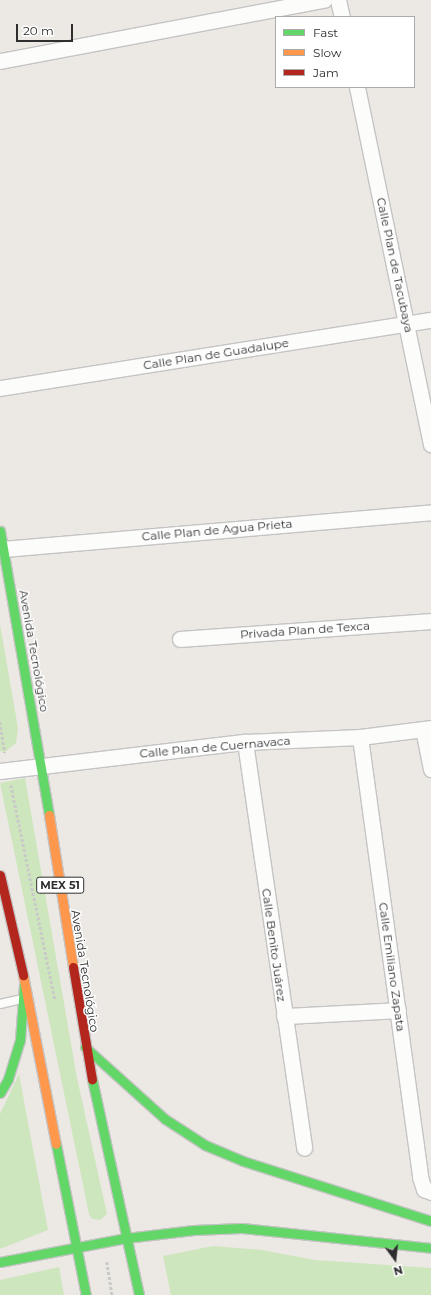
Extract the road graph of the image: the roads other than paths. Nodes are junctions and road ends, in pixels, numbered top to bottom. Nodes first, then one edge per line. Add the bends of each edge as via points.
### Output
1 (324, 0) edge
2 (338, 0) edge
3 (342, 16) edge
4 (0, 61) edge
5 (356, 88) edge
6 (431, 320) edge
7 (407, 324) junction
8 (0, 388) edge
9 (431, 444) edge
10 (431, 512) edge
11 (0, 531) edge
12 (2, 546) edge
13 (431, 621) edge
14 (180, 639) dead end
15 (427, 729) edge
16 (360, 737) junction
17 (245, 742) junction
18 (41, 765) junction
19 (431, 769) edge
20 (0, 771) edge
21 (0, 875) edge
22 (12, 919) junction
23 (0, 921) edge
24 (24, 985) junction
25 (22, 999) junction
26 (0, 1004) edge
27 (398, 1010) junction
28 (284, 1016) junction
29 (85, 1047) junction
30 (0, 1093) edge
31 (304, 1148) dead end
32 (431, 1192) edge
33 (431, 1222) edge
34 (126, 1238) junction
35 (77, 1247) junction
36 (431, 1248) edge
37 (0, 1262) edge
38 (86, 1295) edge
39 (139, 1295) edge

1 - 4 street
2 - 3 street
5 - 7 street, Calle Plan de Tacubaya
6 - 7 street, Calle Plan de Guadalupe
7 - 8 street, Calle Plan de Guadalupe
7 - 9 street, Calle Plan de Tacubaya
10 - 12 street, Calle Plan de Agua Prieta
11 - 12 main road, Avenida Tecnológico / MEX 51
12 - 18 main road, Avenida Tecnológico / MEX 51
13 - 14 street, Privada Plan de Texca
15 - 16 street, Calle Plan de Cuernavaca
15 - 19 street
16 - 17 street, Calle Plan de Cuernavaca
16 - 27 street, Calle Emiliano Zapata
17 - 18 street, Calle Plan de Cuernavaca
17 - 28 street, Calle Benito Juárez
18 - 20 street, Calle Plan de Cuernavaca
18 - 29 main road, Avenida Tecnológico / MEX 51
21 - 22 main road
22 - 23 lane
22 - 24 main road
24 - 25 main road
24 - 35 main road
25 - 26 lane
25 - 30 main road via 20,1040 8,1079
27 - 28 street
27 - 32 street, Calle Emiliano Zapata via 420,1177 424,1189
28 - 31 street, Calle Benito Juárez
29 - 33 main road via 164,1119 205,1145 250,1163
29 - 34 main road, Avenida Tecnológico / MEX 51
34 - 35 main road
34 - 36 main road via 194,1230 242,1228
34 - 39 main road, Avenida Tecnológico / MEX 51
35 - 37 main road
35 - 38 main road

